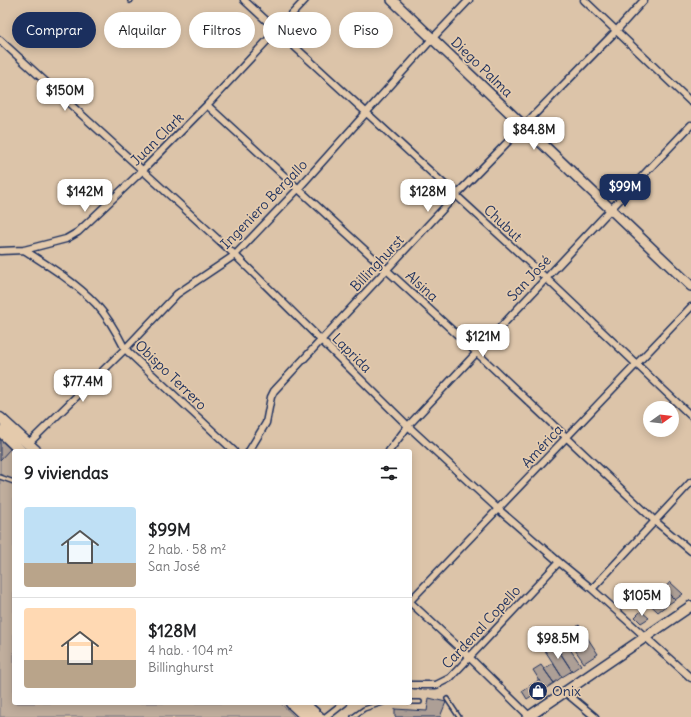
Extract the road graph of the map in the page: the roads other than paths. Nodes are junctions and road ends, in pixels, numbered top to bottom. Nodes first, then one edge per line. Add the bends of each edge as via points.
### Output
1 (244, 0) edge
2 (305, 0) edge
3 (392, 0) edge
4 (469, 0) edge
5 (584, 0) edge
6 (644, 0) edge
7 (294, 12) edge
8 (263, 17) edge
9 (616, 31) junction
10 (432, 38) junction
11 (0, 40) edge
12 (263, 45) edge
13 (296, 48) edge
14 (691, 102) edge
15 (207, 105) junction
16 (365, 112) junction
17 (691, 125) edge
18 (523, 126) junction
19 (143, 170) junction
20 (298, 189) junction
21 (456, 195) junction
22 (610, 209) junction
23 (24, 250) junction
24 (0, 251) edge
25 (235, 255) junction
26 (387, 271) junction
27 (546, 278) junction
28 (691, 286) edge
29 (691, 307) edge
30 (322, 341) junction
31 (125, 349) junction
32 (476, 352) junction
33 (636, 364) junction
34 (691, 416) edge
35 (0, 418) edge
36 (408, 426) junction
37 (0, 431) edge
38 (566, 437) junction
39 (28, 449) edge
40 (232, 449) edge
41 (250, 449) edge
42 (391, 449) edge
43 (1, 477) edge
44 (12, 481) edge
45 (691, 482) edge
46 (498, 509) junction
47 (655, 521) junction
48 (691, 551) edge
49 (559, 562) junction
50 (592, 589) junction
51 (412, 599) edge
52 (412, 603) edge
53 (691, 606) edge
54 (645, 637) junction
55 (469, 657) junction
56 (691, 678) edge
57 (412, 685) edge
58 (566, 692) junction
59 (447, 699) dead end
60 (412, 702) edge
61 (420, 702) dead end
62 (293, 705) edge
63 (305, 705) edge
64 (341, 705) edge
65 (377, 705) edge
66 (306, 717) edge
67 (319, 717) edge
68 (326, 717) edge
69 (353, 717) edge
70 (460, 717) edge
71 (529, 717) edge
72 (595, 717) edge

1 - 8 street, Chubut
2 - 7 street, Juan Clark
3 - 10 main road, Diego Palma
4 - 10 street, Ingeniero Bergallo
5 - 9 street
6 - 9 street, Billinghurst
9 - 14 street
9 - 18 street, Billinghurst
10 - 16 street, Ingeniero Bergallo
10 - 18 main road, Diego Palma
11 - 19 street, Laprida
12 - 15 street, Juan Clark
13 - 16 street, Chubut
15 - 19 street, Juan Clark
15 - 20 street, Alsina
16 - 20 street, Ingeniero Bergallo
16 - 21 street, Chubut
17 - 22 street, San José
18 - 21 street, Billinghurst
18 - 22 main road, Diego Palma
19 - 23 street, Juan Clark via 78,232 66,239
19 - 25 street, Laprida
20 - 25 street, Ingeniero Bergallo
20 - 26 street, Alsina
21 - 26 street, Billinghurst
21 - 27 street, Chubut
22 - 27 street, San José
22 - 28 main road, Diego Palma
23 - 24 street, Juan Clark
23 - 31 street, Obispo Terrero via 59,273 96,305 113,327
25 - 30 street, Laprida
25 - 31 street, Ingeniero Bergallo via 177,294
26 - 30 street, Billinghurst
26 - 32 street, Alsina
27 - 32 street, San José
27 - 33 street, Chubut
29 - 33 street, América
30 - 36 street, Laprida
30 - 41 street, Billinghurst via 274,391 266,423
31 - 39 street, Ingeniero Bergallo
31 - 40 street, Obispo Terrero
32 - 36 street, San José
32 - 38 street, Alsina
33 - 34 street, Chubut
33 - 38 street, América
35 - 39 main road
36 - 42 street, San José
36 - 46 street, Laprida
37 - 39 main road
38 - 46 street, América
38 - 47 street, Alsina
43 - 44 lane
45 - 47 street
46 - 49 street, Laprida
46 - 51 street, América
47 - 48 street, Alsina
47 - 50 street
49 - 50 street, Laprida
49 - 55 street, Cardenal Copello
50 - 54 street, Laprida
52 - 55 street
53 - 54 main road
54 - 56 street, Laprida
54 - 58 main road
55 - 57 street, Cardenal Copello via 456,673 443,682 436,685
55 - 71 street
58 - 71 main road
58 - 72 street
59 - 70 lane
60 - 61 lane
62 - 66 main road
63 - 67 main road
64 - 68 street
65 - 69 lane via 364,709

